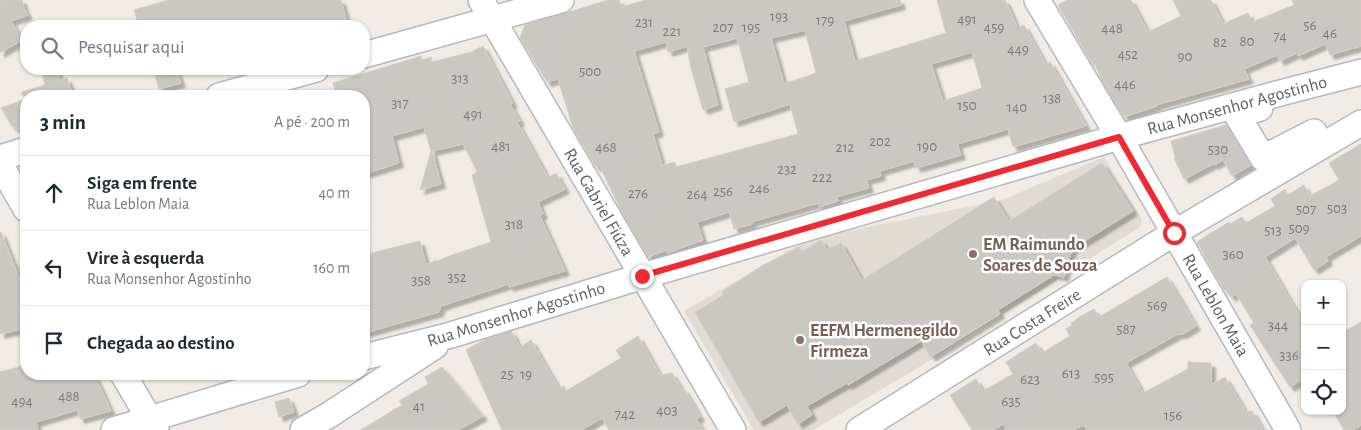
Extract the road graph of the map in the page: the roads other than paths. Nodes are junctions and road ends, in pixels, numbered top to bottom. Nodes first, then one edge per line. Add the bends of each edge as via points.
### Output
1 (561, 0) edge
2 (1037, 0) edge
3 (487, 10) edge
4 (370, 53) edge
5 (1361, 72) edge
6 (294, 75) edge
7 (1361, 80) edge
8 (241, 90) edge
9 (1361, 108) edge
10 (1361, 122) edge
11 (1119, 137) junction
12 (20, 152) edge
13 (0, 158) edge
14 (0, 164) edge
15 (20, 199) edge
16 (1174, 233) junction
17 (642, 276) junction
18 (451, 335) junction
19 (370, 355) edge
20 (127, 380) edge
21 (281, 380) edge
22 (153, 425) edge
23 (114, 430) edge
24 (303, 430) edge
25 (733, 430) edge
26 (860, 430) edge
27 (1288, 430) edge

1 - 3 street
2 - 11 street, Rua Leblon Maia
3 - 4 street
3 - 17 street, Rua Gabriel Fiúza
5 - 11 street, Rua Monsenhor Agostinho
6 - 8 street
7 - 9 street via 1237,115 1263,158
10 - 16 street, Rua Costa Freire
11 - 16 street, Rua Leblon Maia
11 - 17 street, Rua Monsenhor Agostinho
12 - 13 street
14 - 15 street
16 - 26 street, Rua Costa Freire
16 - 27 street, Rua Leblon Maia
17 - 18 street, Rua Monsenhor Agostinho
17 - 25 street, Rua Gabriel Fiúza
18 - 19 street, Rua Monsenhor Agostinho
18 - 24 street
20 - 22 street
21 - 22 street
22 - 23 street

